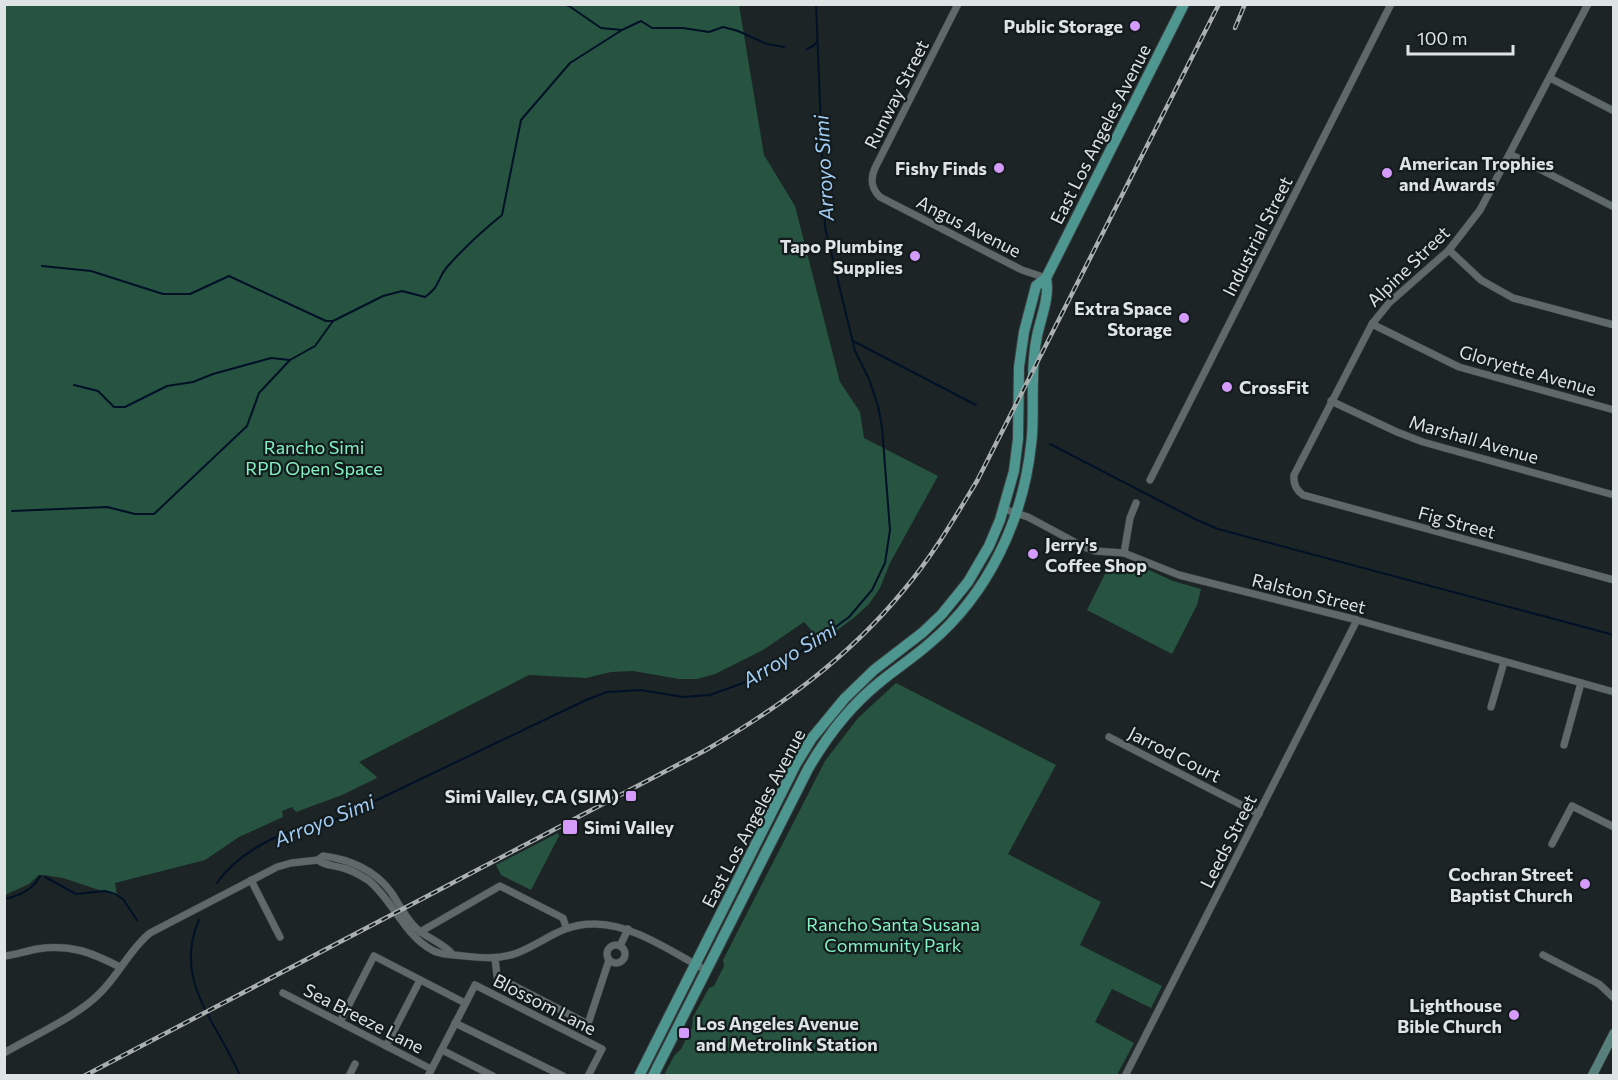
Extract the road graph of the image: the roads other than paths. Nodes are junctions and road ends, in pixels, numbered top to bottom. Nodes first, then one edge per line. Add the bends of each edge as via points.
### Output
1 (958, 4) edge
2 (1184, 4) edge
3 (1391, 4) edge
4 (1588, 4) edge
5 (1550, 78) junction
6 (1614, 111) edge
7 (1510, 154) junction
8 (880, 197) joint
9 (1614, 207) edge
10 (1449, 250) junction
11 (1046, 278) junction
12 (1372, 324) junction
13 (1614, 325) edge
14 (1331, 400) junction
15 (1614, 410) edge
16 (1150, 480) dead end
17 (1296, 488) joint
18 (1614, 495) edge
19 (1136, 504) dead end
20 (1004, 509) junction
21 (1017, 513) junction
22 (1124, 554) junction
23 (1614, 580) edge
24 (1357, 620) junction
25 (1504, 662) junction
26 (1581, 683) junction
27 (1614, 692) edge
28 (1491, 707) dead end
29 (1109, 737) dead end
30 (1564, 745) dead end
31 (1259, 814) junction
32 (1614, 826) edge
33 (1552, 844) dead end
34 (318, 860) junction
35 (251, 880) junction
36 (567, 927) junction
37 (628, 929) junction
38 (420, 932) junction
39 (279, 937) dead end
40 (620, 946) junction
41 (452, 954) junction
42 (1543, 955) dead end
43 (4, 956) edge
44 (495, 958) junction
45 (609, 960) junction
46 (695, 964) junction
47 (120, 967) junction
48 (706, 970) junction
49 (420, 980) junction
50 (283, 993) dead end
51 (1614, 998) edge
52 (465, 1003) junction
53 (340, 1022) junction
54 (455, 1023) junction
55 (1612, 1039) edge
56 (386, 1046) junction
57 (442, 1050) junction
58 (4, 1053) edge
59 (355, 1064) dead end
60 (430, 1072) edge
61 (349, 1076) edge
62 (493, 1076) edge
63 (563, 1076) edge
64 (588, 1076) edge
65 (639, 1076) edge
66 (653, 1076) edge
67 (1125, 1076) edge
68 (1592, 1076) edge

1 - 8 street, Runway Street via 874,168 871,180
2 - 11 main road, East Los Angeles Avenue
3 - 16 street, Industrial Street
4 - 5 street, Alpine Street
5 - 6 street
5 - 7 street, Alpine Street
7 - 9 street
7 - 10 street, Alpine Street via 1480,210
8 - 11 street, Angus Avenue via 1022,270
10 - 12 street, Alpine Street via 1389,303
10 - 13 street via 1481,280 1513,298
11 - 20 main road, East Los Angeles Avenue via 1036,286 1024,332 1017,453
11 - 21 main road, East Los Angeles Avenue via 1048,290 1034,357 1028,470
12 - 14 street, Alpine Street
12 - 15 street, Gloryette Avenue via 1459,367
14 - 17 street, Alpine Street via 1294,475
14 - 18 street, Marshall Avenue via 1424,442
17 - 23 street, Fig Street via 1303,495
19 - 22 street
20 - 21 street, Ralston Street
20 - 46 main road, East Los Angeles Avenue via 981,561 955,599 922,633 856,687 812,738
21 - 22 street, Ralston Street via 1084,547
21 - 48 main road, East Los Angeles Avenue via 992,567 954,619 863,697 825,741
22 - 24 street, Ralston Street via 1179,575
24 - 25 street, Ralston Street
24 - 31 street, Leeds Street
25 - 26 street, Ralston Street
25 - 28 street
26 - 27 street, Ralston Street
26 - 30 street
29 - 31 street, Jarrod Court
31 - 67 street, Leeds Street
32 - 33 street via 1572,806
34 - 35 street via 291,863
34 - 38 street via 323,856 339,858 377,878
34 - 41 street via 365,878 378,888 417,939 439,953
35 - 39 street
35 - 47 street via 150,933
36 - 37 street via 595,923
36 - 38 street via 563,918 500,886
36 - 44 street via 516,953
37 - 40 street
37 - 46 street
38 - 41 street
40 - 45 street via 608,949
40 - 45 street via 624,958 617,963
41 - 44 street
42 - 51 street via 1599,984
43 - 47 street via 36,949 76,948
44 - 45 street via 499,978 588,1024
46 - 48 street
46 - 65 main road, East Los Angeles Avenue
47 - 58 street via 89,1004
48 - 66 main road, East Los Angeles Avenue
49 - 52 street
49 - 53 street via 374,956
49 - 56 street
50 - 53 street, Sea Breeze Lane
52 - 54 street
52 - 64 street, Blossom Lane via 475,985 602,1049
53 - 56 street, Sea Breeze Lane
54 - 57 street
54 - 63 street
55 - 68 main road
56 - 60 street, Sea Breeze Lane
57 - 60 street
57 - 62 street
59 - 61 street

